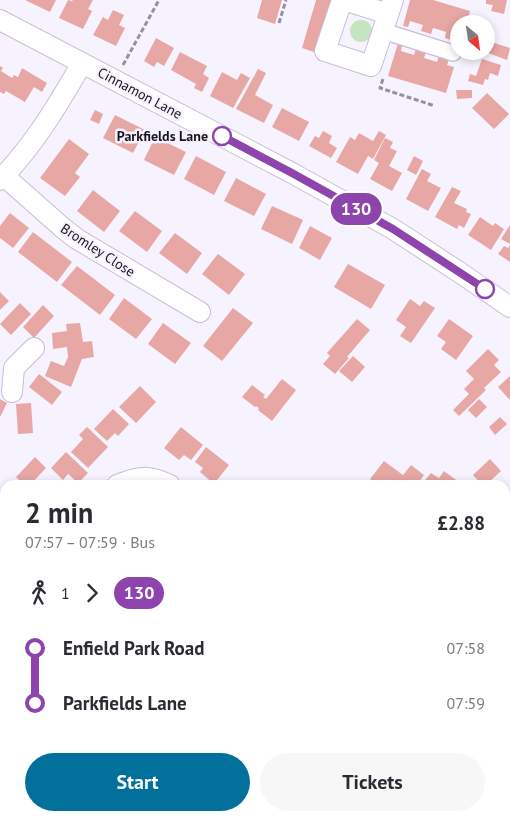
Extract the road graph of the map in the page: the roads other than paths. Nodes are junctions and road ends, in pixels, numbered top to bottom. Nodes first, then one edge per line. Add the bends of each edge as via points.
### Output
1 (343, 0) edge
2 (388, 15) edge
3 (0, 20) edge
4 (450, 51) edge
5 (82, 63) junction
6 (2, 178) edge
7 (510, 307) edge
8 (200, 312) dead end
9 (34, 348) dead end
10 (7, 363) edge
11 (12, 392) dead end
12 (130, 480) edge
13 (158, 480) edge

1 - 2 street
1 - 2 street via 325,51 371,66
2 - 4 street
3 - 5 street, Cinnamon Lane
5 - 6 street via 47,122
5 - 7 street, Cinnamon Lane via 393,229
6 - 8 street, Bromley Close via 77,239
9 - 10 street
10 - 11 street
12 - 13 street via 145,477

